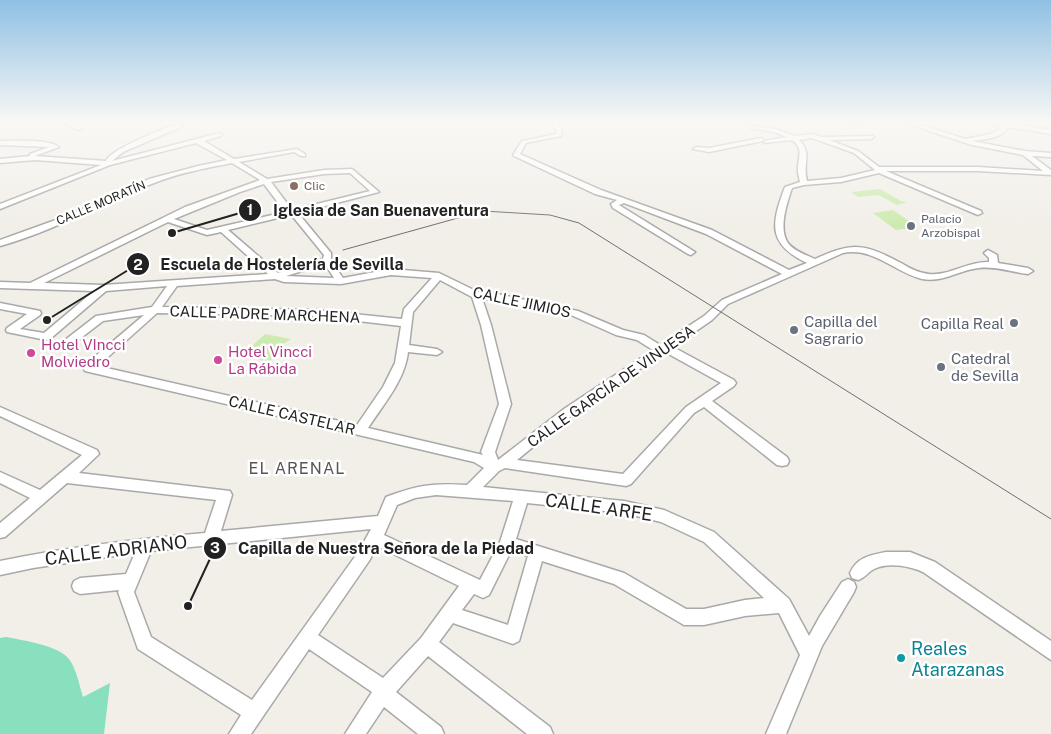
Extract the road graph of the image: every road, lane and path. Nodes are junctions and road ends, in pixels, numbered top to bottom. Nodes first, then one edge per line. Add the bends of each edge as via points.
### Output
1 (21, 157) edge
2 (112, 157) edge
3 (134, 157) edge
4 (228, 157) edge
5 (250, 157) edge
6 (519, 157) edge
7 (803, 157) edge
8 (863, 157) edge
9 (1031, 157) edge
10 (11, 160) junction
11 (233, 160) junction
12 (0, 162) edge
13 (108, 164) junction
14 (880, 171) junction
15 (1051, 173) edge
16 (842, 180) junction
17 (266, 181) junction
18 (804, 183) junction
19 (852, 187) dead end
20 (3, 197) dead end
21 (16, 200) junction
22 (624, 200) junction
23 (0, 207) edge
24 (289, 212) junction
25 (978, 213) dead end
26 (167, 219) junction
27 (222, 229) junction
28 (0, 243) edge
29 (691, 252) dead end
30 (988, 253) dead end
31 (814, 262) junction
32 (328, 263) junction
33 (993, 266) junction
34 (1028, 271) dead end
35 (789, 274) junction
36 (276, 276) junction
37 (439, 276) junction
38 (341, 281) junction
39 (173, 284) junction
40 (0, 285) edge
41 (31, 286) junction
42 (103, 288) junction
43 (476, 295) junction
44 (0, 306) edge
45 (155, 310) junction
46 (406, 323) junction
47 (68, 342) dead end
48 (404, 348) junction
49 (663, 348) junction
50 (437, 352) dead end
51 (730, 383) joint
52 (703, 400) junction
53 (0, 411) edge
54 (360, 431) junction
55 (782, 461) dead end
56 (499, 465) junction
57 (0, 477) edge
58 (64, 477) junction
59 (470, 491) junction
60 (40, 496) junction
61 (522, 496) junction
62 (383, 522) junction
63 (0, 532) edge
64 (211, 538) junction
65 (375, 538) junction
66 (507, 543) junction
67 (146, 545) junction
68 (537, 552) junction
69 (0, 568) edge
70 (131, 581) junction
71 (471, 584) junction
72 (80, 586) dead end
73 (783, 605) junction
74 (450, 614) junction
75 (307, 638) junction
76 (427, 644) junction
77 (1051, 651) edge
78 (809, 654) junction
79 (385, 690) junction
80 (255, 713) junction
81 (239, 734) edge
82 (355, 734) edge
83 (434, 734) edge
84 (543, 734) edge
85 (776, 734) edge

1 - 10 street
2 - 13 street
3 - 13 street
4 - 11 street
5 - 11 street, CALLE MORATÍN
6 - 22 street
7 - 18 street via 801,168
8 - 14 street
9 - 15 street
10 - 12 street
10 - 13 street via 35,158
11 - 17 street
11 - 28 street, CALLE MORATÍN via 152,181 66,219
13 - 21 street
14 - 15 street via 978,169
14 - 16 street
14 - 25 street
16 - 18 street
16 - 19 street
17 - 24 street
17 - 24 street via 352,171 375,192
17 - 26 street
18 - 31 street via 789,186 783,202 781,237 788,249
20 - 21 street
21 - 23 street
22 - 29 street via 616,206
22 - 35 street via 708,231
24 - 27 street
24 - 32 street via 297,216 328,255
26 - 27 street via 207,233
26 - 41 street
27 - 36 street
30 - 33 street via 994,257
31 - 33 street, CALLE GARCÍA DE VINUESA via 846,249 858,248 916,274 936,277 978,265
31 - 35 street, CALLE GARCÍA DE VINUESA
32 - 36 street
32 - 38 street
33 - 34 street
35 - 49 street, CALLE GARCÍA DE VINUESA via 725,302
36 - 38 street
36 - 39 street
37 - 38 street via 391,272
37 - 43 street, CALLE JIMIOS
37 - 46 street via 408,311
39 - 42 street
39 - 45 street
40 - 41 street
41 - 42 street
42 - 44 street via 46,337 11,330 36,313
43 - 49 street, CALLE JIMIOS via 574,313
43 - 56 street via 505,404 488,452
45 - 46 street, CALLE PADRE MARCHENA via 315,313
45 - 47 street, CALLE PADRE MARCHENA via 100,318
45 - 54 street, CALLE CASTELAR via 89,368
46 - 48 street
48 - 50 street
48 - 54 street via 401,363 388,388
49 - 51 street
49 - 56 street, CALLE GARCÍA DE VINUESA via 568,412
51 - 52 street
52 - 55 street
52 - 56 street, CALLE CASTELAR via 626,480
53 - 58 street via 92,454
54 - 56 street, CALLE CASTELAR
56 - 59 street, CALLE GARCÍA DE VINUESA
57 - 60 street
58 - 60 street
58 - 64 street via 225,496
59 - 61 street, CALLE ARFE
59 - 62 street, CALLE ARFE via 436,489 391,500
60 - 63 street
61 - 66 street
61 - 73 street, CALLE ARFE via 624,507 664,516 709,537
62 - 64 street, CALLE ADRIANO
62 - 65 street
64 - 67 street, CALLE ADRIANO
65 - 71 street
65 - 75 street
66 - 68 street
66 - 71 street via 483,590
67 - 69 street, CALLE ADRIANO
67 - 70 street
68 - 73 street via 618,578 684,616 704,617 745,608
68 - 74 street via 513,635
70 - 72 street
70 - 80 street via 126,592 144,643
71 - 74 street
73 - 78 street, CALLE ARFE
74 - 76 street
75 - 79 street
75 - 80 street
76 - 79 street
76 - 84 street
77 - 78 street via 928,566 910,559 886,559 868,563 853,580 836,601
78 - 85 street
79 - 82 street
79 - 83 street via 390,700
80 - 81 street

